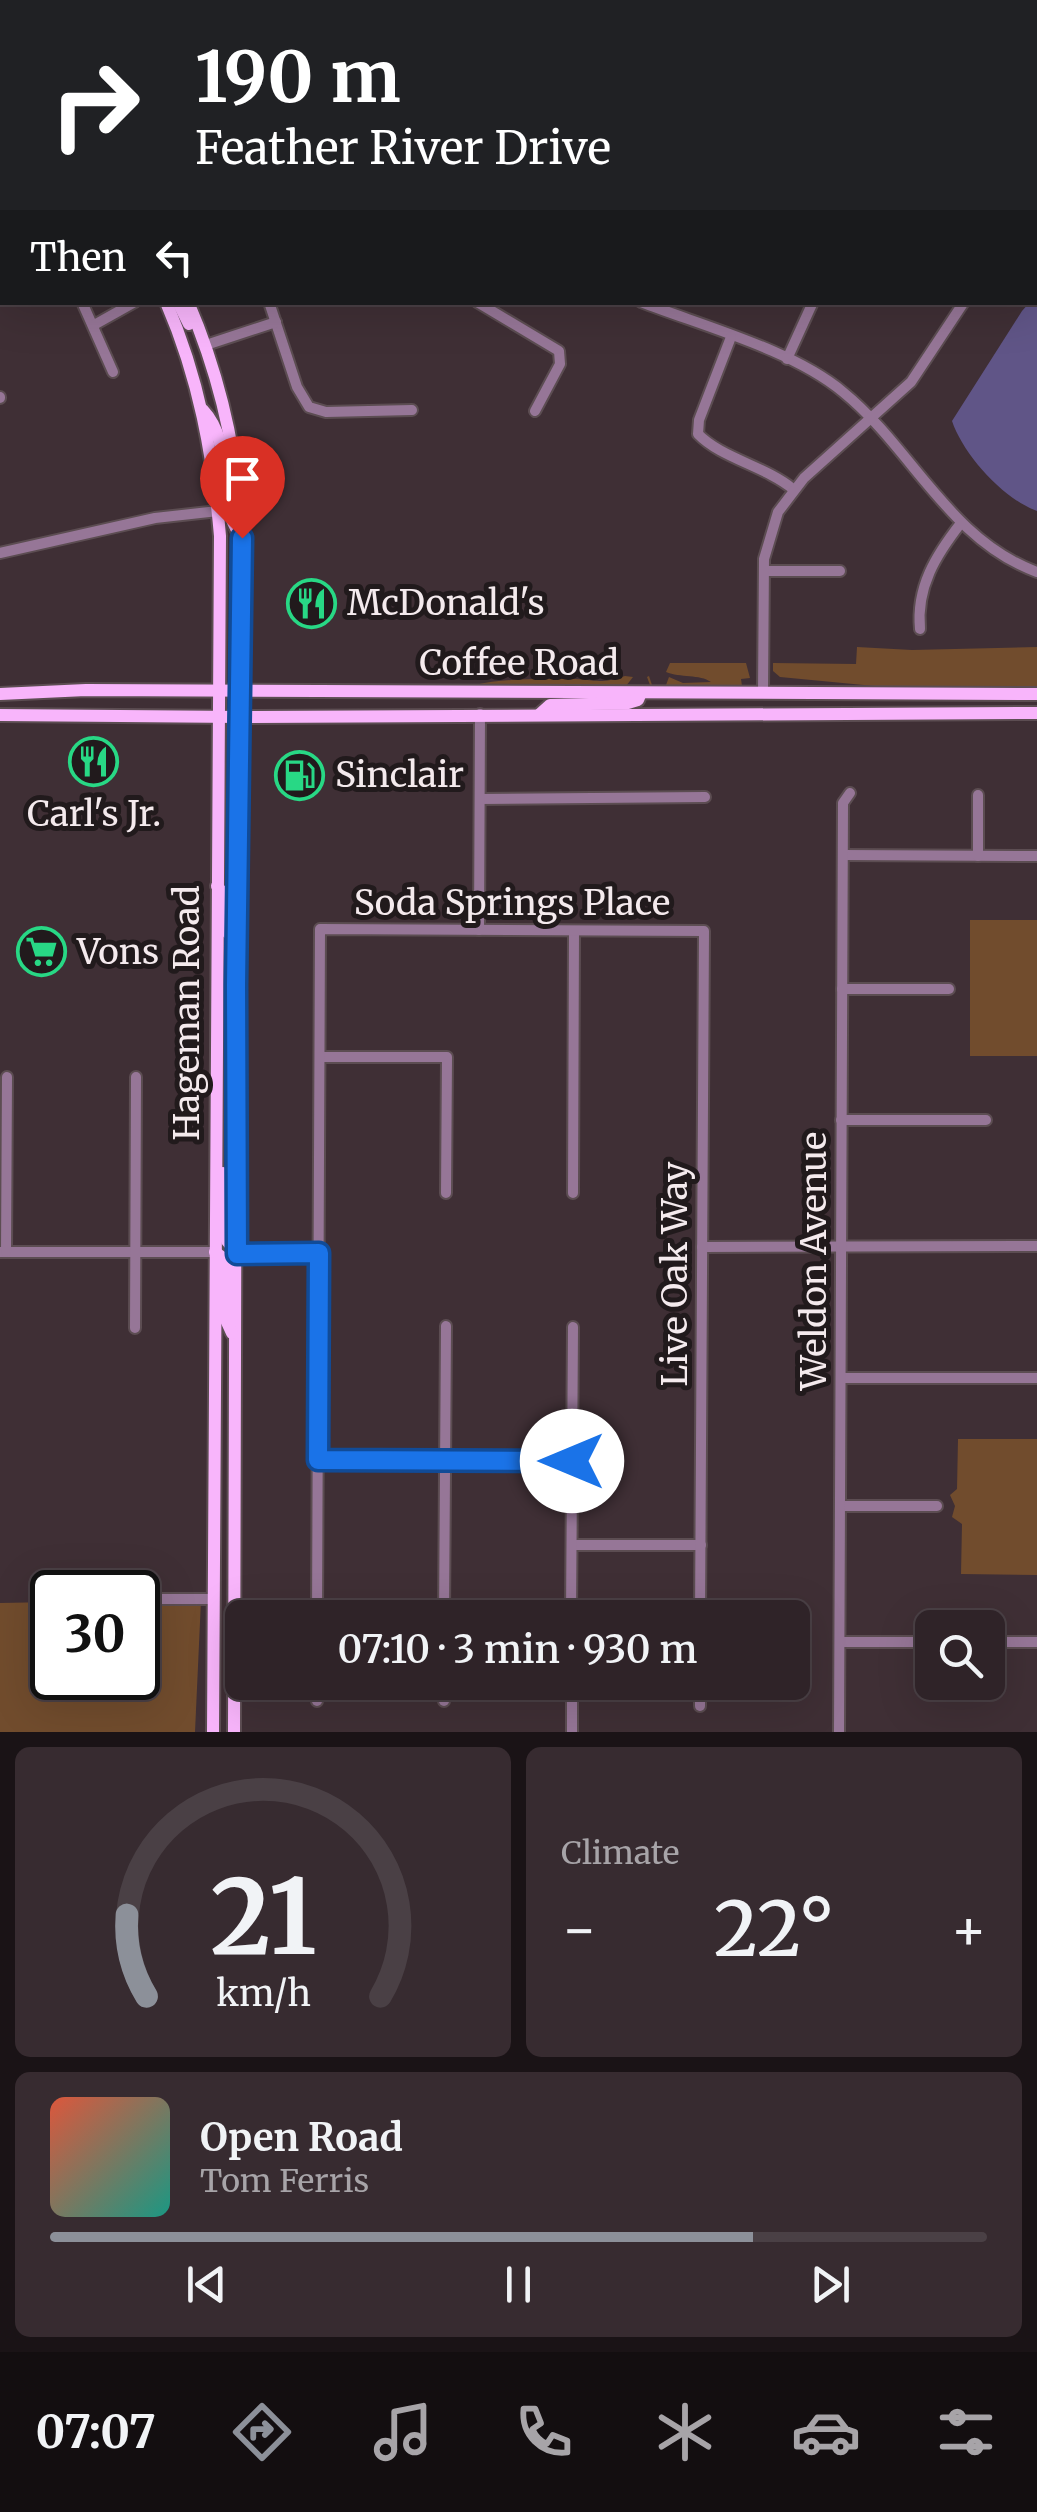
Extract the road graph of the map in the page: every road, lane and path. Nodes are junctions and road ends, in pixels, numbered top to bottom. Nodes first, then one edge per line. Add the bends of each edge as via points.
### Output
1 (84, 305) edge
2 (130, 305) edge
3 (167, 305) edge
4 (180, 305) edge
5 (189, 305) edge
6 (269, 305) edge
7 (481, 305) edge
8 (498, 305) edge
9 (649, 305) edge
10 (811, 305) edge
11 (962, 305) edge
12 (493, 314) junction
13 (276, 322) junction
14 (94, 325) junction
15 (731, 337) junction
16 (206, 345) junction
17 (787, 359) junction
18 (113, 372) dead end
19 (202, 408) junction
20 (412, 410) dead end
21 (534, 411) dead end
22 (871, 418) junction
23 (793, 489) junction
24 (218, 511) junction
25 (962, 523) junction
26 (242, 538) junction
27 (0, 554) edge
28 (840, 570) dead end
29 (764, 571) junction
30 (1037, 572) edge
31 (920, 628) dead end
32 (217, 690) junction
33 (242, 691) junction
34 (763, 692) junction
35 (641, 693) junction
36 (0, 694) edge
37 (1037, 694) edge
38 (480, 714) junction
39 (540, 714) junction
40 (1037, 714) edge
41 (0, 715) edge
42 (217, 717) junction
43 (240, 718) junction
44 (850, 793) dead end
45 (978, 795) dead end
46 (705, 797) dead end
47 (480, 798) junction
48 (843, 856) junction
49 (978, 856) junction
50 (1037, 856) edge
51 (216, 886) junction
52 (480, 930) junction
53 (574, 930) junction
54 (704, 931) joint
55 (236, 985) junction
56 (842, 989) junction
57 (949, 989) dead end
58 (320, 1056) junction
59 (7, 1076) dead end
60 (136, 1076) dead end
61 (842, 1120) junction
62 (986, 1120) dead end
63 (217, 1146) junction
64 (446, 1193) dead end
65 (573, 1193) dead end
66 (841, 1245) junction
67 (1037, 1246) edge
68 (702, 1247) junction
69 (3, 1252) edge
70 (135, 1252) junction
71 (215, 1252) junction
72 (319, 1253) junction
73 (237, 1254) junction
74 (446, 1326) dead end
75 (573, 1327) dead end
76 (135, 1328) dead end
77 (235, 1340) junction
78 (841, 1378) junction
79 (1037, 1378) edge
80 (318, 1460) junction
81 (445, 1460) junction
82 (572, 1461) junction
83 (840, 1506) junction
84 (938, 1506) dead end
85 (572, 1545) junction
86 (701, 1546) junction
87 (213, 1599) junction
88 (160, 1600) edge
89 (317, 1600) edge
90 (444, 1600) edge
91 (571, 1600) edge
92 (700, 1600) edge
93 (840, 1642) junction
94 (915, 1642) edge
95 (1005, 1642) edge
96 (1037, 1642) edge
97 (572, 1700) edge
98 (700, 1700) edge
99 (700, 1706) dead end
100 (213, 1732) edge
101 (234, 1732) edge
102 (572, 1732) edge
103 (839, 1732) edge

1 - 14 street
2 - 14 street
3 - 19 main road, Hageman Road
4 - 16 main road
5 - 16 main road, Hageman Road
6 - 13 street
7 - 12 street
8 - 12 street
9 - 15 street
10 - 17 street
11 - 22 street via 911,382
12 - 21 street via 559,352 560,364
13 - 16 street
13 - 20 street via 309,407
14 - 18 street
15 - 17 street
15 - 23 street via 698,434
16 - 26 main road, Hageman Road via 236,476
17 - 22 street via 826,378
19 - 24 main road, Hageman Road
19 - 26 main road via 216,424 230,518
22 - 23 street
22 - 25 street
23 - 29 street via 771,526
24 - 27 street via 156,518
24 - 32 main road, Hageman Road
25 - 30 street via 992,549
25 - 31 street via 928,574
26 - 33 main road, Hageman Road
28 - 29 street
29 - 34 street
32 - 33 main road, Coffee Road
32 - 36 main road, Coffee Road
32 - 42 main road, Hageman Road
33 - 35 main road, Coffee Road
33 - 43 main road, Hageman Road
34 - 35 main road, Coffee Road
34 - 37 main road, Coffee Road
35 - 39 main road via 628,703 550,705
38 - 39 main road, Coffee Road
38 - 43 main road, Coffee Road
38 - 47 street
39 - 40 main road, Coffee Road
41 - 42 main road, Coffee Road
42 - 43 main road, Coffee Road
42 - 51 main road, Hageman Road
43 - 55 main road, Hageman Road
44 - 48 street, Weldon Avenue via 843,802
45 - 49 street
46 - 47 street
47 - 52 street
48 - 49 street
48 - 56 street, Weldon Avenue
49 - 50 street
51 - 55 main road via 227,898
51 - 63 main road, Hageman Road
52 - 53 street, Soda Springs Place
52 - 58 street, Soda Springs Place via 320,929
53 - 54 street, Soda Springs Place
53 - 65 street
54 - 68 street, Live Oak Way
55 - 73 main road, Hageman Road
56 - 57 street
56 - 61 street, Weldon Avenue
58 - 64 street via 447,1057
58 - 72 street
59 - 69 street
60 - 70 street
61 - 62 street
61 - 66 street, Weldon Avenue
63 - 71 main road, Hageman Road
63 - 73 main road via 227,1241
66 - 67 street
66 - 68 street
66 - 78 street, Weldon Avenue
68 - 86 street, Live Oak Way
69 - 70 street
70 - 71 street
70 - 76 street
71 - 77 main road via 226,1260 226,1320
71 - 87 main road, Hageman Road
72 - 73 street
72 - 80 street
73 - 77 main road, Hageman Road
74 - 81 street
75 - 82 street
77 - 101 main road, Hageman Road
78 - 79 street
78 - 83 street, Weldon Avenue
80 - 81 street
80 - 89 street
81 - 82 street
81 - 90 street
82 - 85 street
83 - 84 street
83 - 93 street, Weldon Avenue
85 - 86 street
85 - 91 street
86 - 92 street, Live Oak Way
87 - 88 street
87 - 100 main road, Hageman Road
93 - 94 street
93 - 103 street, Weldon Avenue
95 - 96 street
97 - 102 street
98 - 99 street

